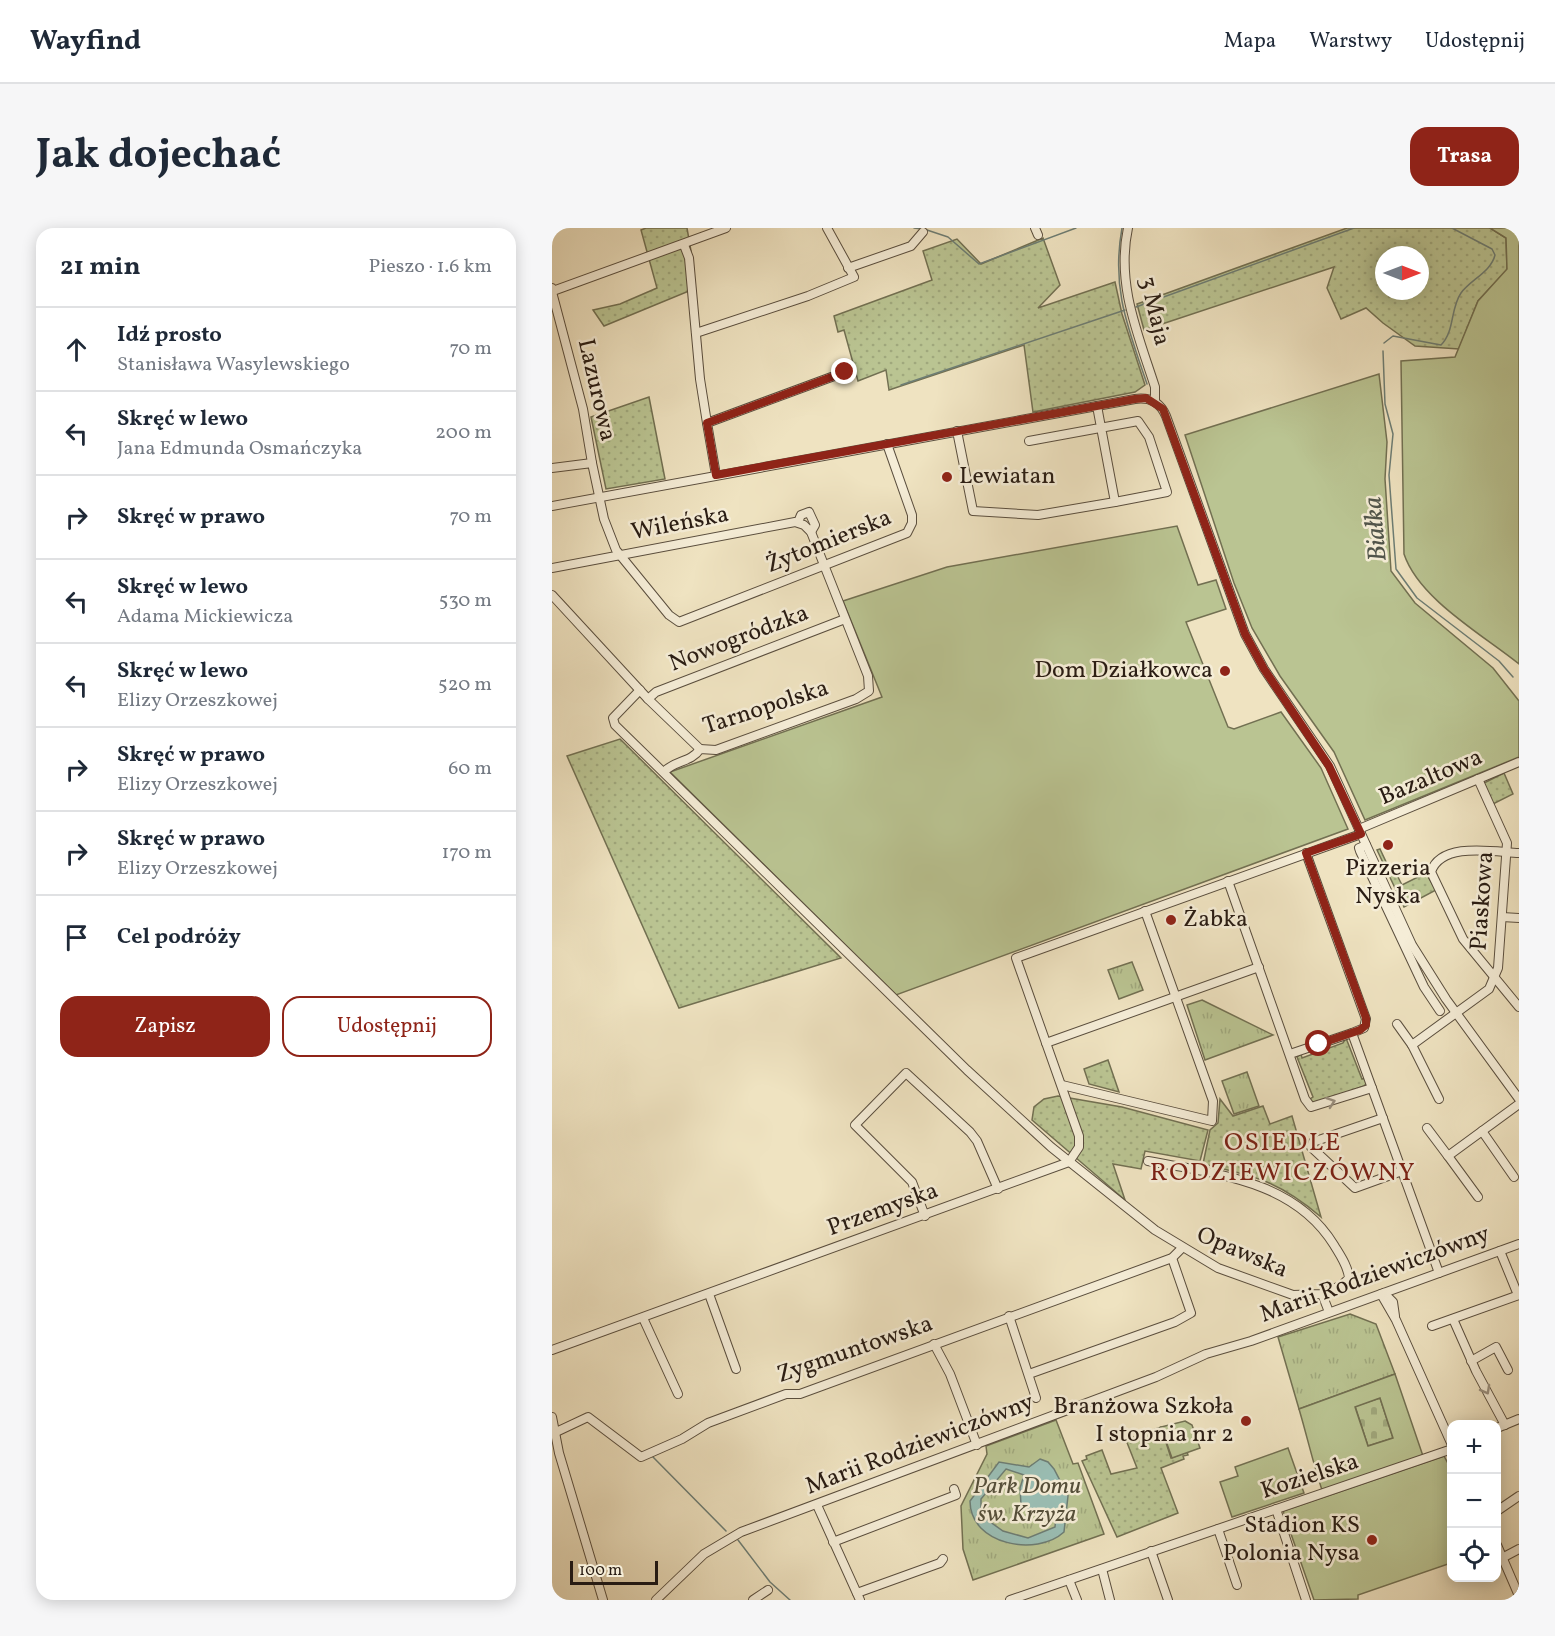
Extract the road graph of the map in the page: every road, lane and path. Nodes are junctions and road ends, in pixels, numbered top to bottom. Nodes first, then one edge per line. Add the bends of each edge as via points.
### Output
1 (726, 228) edge
2 (826, 228) edge
3 (1128, 228) edge
4 (925, 229) edge
5 (684, 245) junction
6 (848, 268) junction
7 (552, 290) edge
8 (696, 333) junction
9 (845, 372) dead end
10 (1155, 401) junction
11 (1097, 406) junction
12 (707, 423) junction
13 (1101, 428) junction
14 (957, 431) junction
15 (1029, 441) dead end
16 (887, 444) junction
17 (592, 463) junction
18 (552, 468) edge
19 (716, 475) junction
20 (599, 497) junction
21 (1115, 502) junction
22 (552, 506) edge
23 (798, 522) junction
24 (811, 532) junction
25 (618, 555) junction
26 (824, 565) junction
27 (552, 568) edge
28 (552, 595) edge
29 (845, 619) junction
30 (640, 690) junction
31 (648, 699) junction
32 (700, 749) junction
33 (1519, 762) edge
34 (664, 772) junction
35 (1478, 780) junction
36 (1360, 831) junction
37 (1366, 845) junction
38 (1507, 852) junction
39 (1306, 853) junction
40 (1519, 853) edge
41 (1228, 881) junction
42 (1145, 911) junction
43 (1502, 917) junction
44 (1519, 918) edge
45 (1259, 968) junction
46 (1495, 979) junction
47 (1433, 981) junction
48 (1424, 987) junction
49 (1177, 997) junction
50 (1519, 1007) edge
51 (1440, 1011) dead end
52 (1456, 1013) junction
53 (1397, 1024) dead end
54 (1352, 1033) junction
55 (1047, 1043) junction
56 (1412, 1045) junction
57 (1289, 1054) junction
58 (1062, 1085) junction
59 (1372, 1088) junction
60 (1439, 1099) dead end
61 (1519, 1101) edge
62 (1383, 1118) junction
63 (1427, 1128) dead end
64 (1482, 1131) junction
65 (1448, 1156) junction
66 (1148, 1161) dead end
67 (1069, 1162) junction
68 (1402, 1172) junction
69 (1514, 1177) dead end
70 (998, 1189) junction
71 (1478, 1197) dead end
72 (925, 1216) junction
73 (1519, 1244) edge
74 (1181, 1249) junction
75 (1500, 1251) junction
76 (1172, 1258) junction
77 (1439, 1273) junction
78 (1403, 1286) junction
79 (1382, 1293) junction
80 (709, 1294) junction
81 (1322, 1294) junction
82 (1519, 1295) edge
83 (1392, 1302) junction
84 (1329, 1312) junction
85 (1010, 1316) junction
86 (643, 1318) junction
87 (1453, 1318) junction
88 (1396, 1320) junction
89 (1432, 1326) dead end
90 (934, 1344) junction
91 (552, 1350) edge
92 (1471, 1360) junction
93 (736, 1369) dead end
94 (1508, 1370) dead end
95 (1029, 1374) junction
96 (678, 1394) dead end
97 (1036, 1398) dead end
98 (552, 1417) edge
99 (1519, 1419) edge
100 (1498, 1420) edge
101 (1501, 1426) edge
102 (554, 1434) edge
103 (1447, 1436) edge
104 (977, 1445) junction
105 (1447, 1449) edge
106 (954, 1489) dead end
107 (1519, 1496) edge
108 (817, 1505) junction
109 (1501, 1508) edge
110 (1276, 1509) junction
111 (1218, 1529) junction
112 (833, 1542) junction
113 (1519, 1549) edge
114 (1151, 1551) junction
115 (1502, 1558) joint
116 (943, 1559) dead end
117 (1102, 1569) junction
118 (1070, 1580) junction
119 (1237, 1585) dead end
120 (768, 1590) dead end
121 (1519, 1596) edge
122 (858, 1597) edge
123 (1025, 1598) edge
124 (603, 1600) edge
125 (656, 1600) edge
126 (753, 1600) edge
127 (1010, 1600) edge
128 (1077, 1600) edge
129 (1110, 1600) edge
130 (1168, 1600) edge
131 (1306, 1600) edge

1 - 5 street, Lazurowa
2 - 6 street
3 - 10 street, 3 Maja via 1124,251 1126,295 1155,387
4 - 6 street via 911,246
5 - 7 street, Lazurowa
5 - 8 street via 689,258
6 - 8 street via 854,277 841,283
7 - 17 street, Lazurowa via 583,409
8 - 12 street
9 - 12 street
10 - 11 street via 1142,398
10 - 36 street via 1166,416 1245,634 1329,766
11 - 13 street
11 - 14 street
12 - 19 street
13 - 15 street
13 - 21 street
13 - 21 street via 1141,422 1167,492
14 - 16 street
14 - 21 street via 974,511 1038,515
16 - 19 street
16 - 26 street, Żytomierska via 912,516 910,529 904,535
17 - 18 street
17 - 20 street, Lazurowa
19 - 20 street
20 - 22 street
20 - 25 street, Lazurowa
23 - 24 street
23 - 24 street, Wileńska via 801,514 809,512 815,525
23 - 25 street, Wileńska
24 - 26 street
25 - 26 street, Żytomierska via 679,622
25 - 27 street, Wileńska
26 - 29 street
28 - 30 street
29 - 31 street, Nowogródzka via 657,692
29 - 32 street, Tarnopolska via 868,676 870,688 865,696 716,750
30 - 31 street
30 - 34 street, Opawska via 613,718 615,725
31 - 32 street
32 - 34 street, Tarnopolska via 691,759
33 - 35 street, Bazaltowa
34 - 67 street, Opawska via 967,1070
35 - 36 street, Bazaltowa
35 - 38 street, Piaskowa via 1506,839
36 - 37 street
36 - 39 street, Bazaltowa
37 - 47 street
37 - 48 street via 1360,851
38 - 40 street
38 - 43 street, Piaskowa
38 - 46 street via 1459,851 1436,863 1431,872 1463,939
39 - 41 street, Bazaltowa
39 - 54 street via 1366,1018 1364,1028
41 - 42 street, Bazaltowa
41 - 45 street
42 - 49 street
42 - 55 street, Bazaltowa via 1016,958
43 - 44 street
43 - 46 street, Piaskowa
45 - 49 street
45 - 57 street
46 - 50 street
46 - 52 street, Piaskowa via 1489,989
47 - 48 street
47 - 52 street
48 - 51 street
49 - 55 street
49 - 58 street via 1213,1101 1212,1121
52 - 56 street, Piaskowa
52 - 61 street
53 - 56 street
54 - 57 street
54 - 59 street
55 - 58 street
56 - 60 street
57 -> 59 street via 1311,1107
58 - 67 street via 1079,1136 1079,1147
59 - 62 street
61 - 64 street
62 - 68 street
62 - 68 street via 1313,1142 1312,1150 1355,1188
63 - 65 street
64 - 65 street
64 - 69 street
65 - 71 street
66 - 81 street via 1250,1182 1299,1206 1325,1232 1348,1272 1346,1282
67 - 70 street, Przemyska
67 - 74 street, Opawska
68 - 77 street
70 - 72 street, Przemyska
70 - 72 street via 977,1140 906,1073 855,1125 912,1182
72 - 80 street, Przemyska
73 - 75 street, Marii Rodziewiczówny
74 - 76 street, Zygmuntowska
74 - 81 street, Opawska via 1230,1274 1285,1293
75 - 77 street, Marii Rodziewiczówny
75 - 82 street
76 - 85 street, Zygmuntowska
76 - 95 street via 1191,1313
77 - 78 street, Marii Rodziewiczówny
78 - 79 street, Marii Rodziewiczówny
78 - 83 street
79 - 83 street
79 - 84 street, Marii Rodziewiczówny
79 - 88 street
80 - 86 street, Przemyska
80 - 93 street
81 - 84 street
82 - 87 street
83 - 88 street
84 - 104 street, Marii Rodziewiczówny via 1206,1354
85 - 90 street, Zygmuntowska
85 - 95 street
86 - 91 street, Przemyska
86 - 96 street
87 - 89 street
87 - 92 street
88 - 103 street
90 - 102 street, Zygmuntowska via 708,1423 641,1457 588,1417
90 - 104 street
92 - 94 street via 1496,1347
92 -> 100 street
95 - 97 street
98 - 102 street
99 - 101 street
102 - 124 street
104 - 108 street, Marii Rodziewiczówny
105 - 110 street, Kozielska
106 - 112 street via 957,1495
107 - 109 street
108 - 112 street
108 - 125 street, Marii Rodziewiczówny via 717,1544
110 - 111 street, Kozielska
110 - 131 street
111 - 114 street, Kozielska
111 - 119 street
112 - 122 street
113 - 115 street
114 - 117 street, Kozielska
114 - 130 street
115 - 121 street
116 - 122 street
117 - 118 street, Kozielska
117 - 129 street
118 - 123 street, Kozielska
118 - 128 street
120 - 126 street
123 - 127 street, Kozielska

